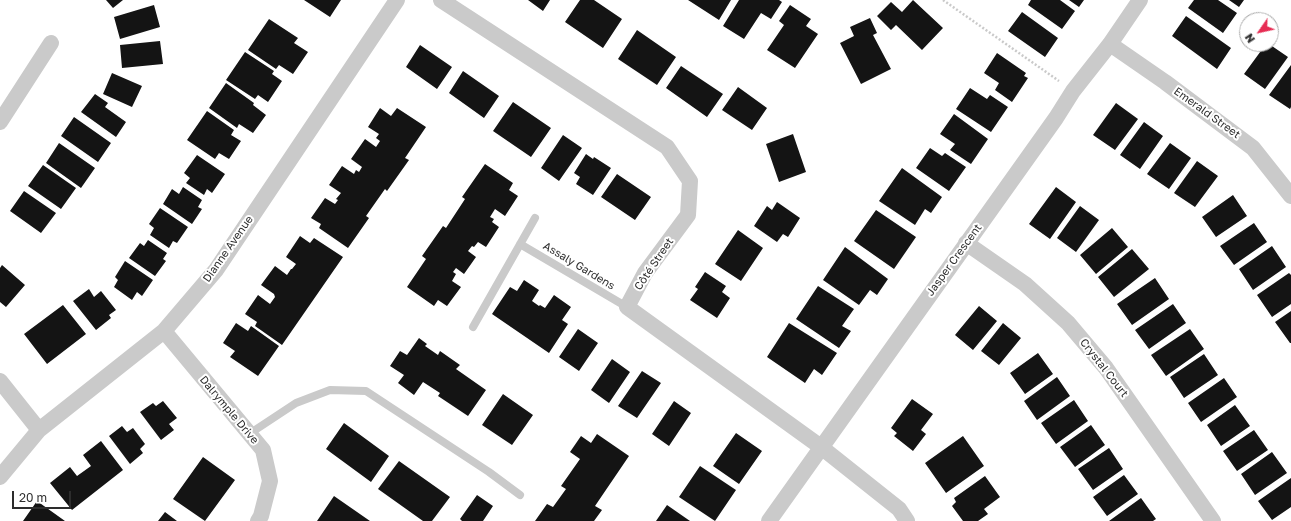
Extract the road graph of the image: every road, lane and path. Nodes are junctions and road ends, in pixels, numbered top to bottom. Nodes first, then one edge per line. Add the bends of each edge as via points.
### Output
1 (397, 0) edge
2 (441, 0) edge
3 (943, 0) edge
4 (1140, 0) edge
5 (51, 43) dead end
6 (1110, 44) junction
7 (1073, 92) junction
8 (0, 122) edge
9 (1291, 196) edge
10 (535, 218) dead end
11 (966, 243) junction
12 (520, 244) junction
13 (627, 307) junction
14 (473, 327) dead end
15 (164, 331) junction
16 (0, 381) edge
17 (39, 430) junction
18 (249, 434) junction
19 (821, 447) junction
20 (0, 478) edge
21 (520, 495) dead end
22 (258, 521) edge
23 (769, 521) edge
24 (907, 521) edge
25 (1213, 521) edge

1 - 15 street, Dianne Avenue via 216,270
2 - 13 street, Côté Street via 667,147 690,181 688,215 645,273
3 - 7 path
4 - 6 street, Jasper Crescent
5 - 8 street
6 - 7 street, Jasper Crescent
6 - 9 street, Emerald Street via 1254,148
7 - 11 street, Jasper Crescent
10 - 12 lane
11 - 19 street, Jasper Crescent
11 - 25 street, Crystal Court via 1025,284 1068,323 1106,368
12 - 13 lane, Assaly Gardens
12 - 14 lane
13 - 19 street
15 - 17 street, Dianne Avenue
15 - 18 street, Dalrymple Drive
16 - 17 street
17 - 20 street, Dianne Avenue
18 - 21 lane via 296,403 323,392 366,391 490,472
18 - 22 street, Dalrymple Drive via 263,450 270,481
19 - 23 street, Jasper Crescent
19 - 24 street via 898,509

